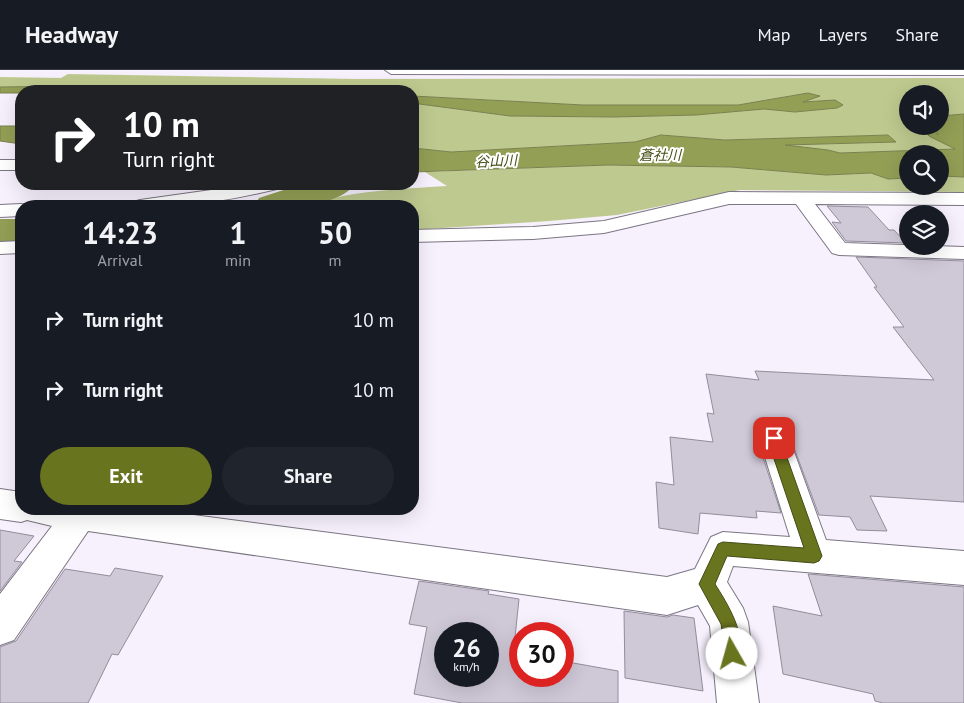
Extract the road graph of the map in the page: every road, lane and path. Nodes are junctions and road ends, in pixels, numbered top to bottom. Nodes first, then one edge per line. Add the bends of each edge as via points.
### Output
1 (391, 70) edge
2 (647, 70) edge
3 (964, 71) edge
4 (0, 165) edge
5 (15, 165) edge
6 (253, 190) edge
7 (800, 198) junction
8 (964, 199) edge
9 (210, 200) edge
10 (15, 210) edge
11 (0, 211) edge
12 (533, 233) junction
13 (419, 236) edge
14 (15, 247) edge
15 (0, 248) edge
16 (419, 251) edge
17 (964, 253) edge
18 (774, 438) dead end
19 (0, 504) edge
20 (15, 506) edge
21 (79, 515) edge
22 (110, 515) edge
23 (814, 556) junction
24 (964, 568) edge
25 (707, 584) junction
26 (0, 626) edge
27 (738, 703) edge

1 - 2 street
2 - 3 street
4 - 5 street
6 - 9 street
7 - 8 street
7 - 12 street via 729,198 604,227
7 - 17 street via 839,249
10 - 11 street
12 - 13 street
12 - 16 street via 487,247
14 - 15 street
18 - 23 street
19 - 20 street
21 - 26 street
22 - 25 street via 667,596
23 - 24 street
23 - 25 street via 723,549
25 - 27 street via 728,622

